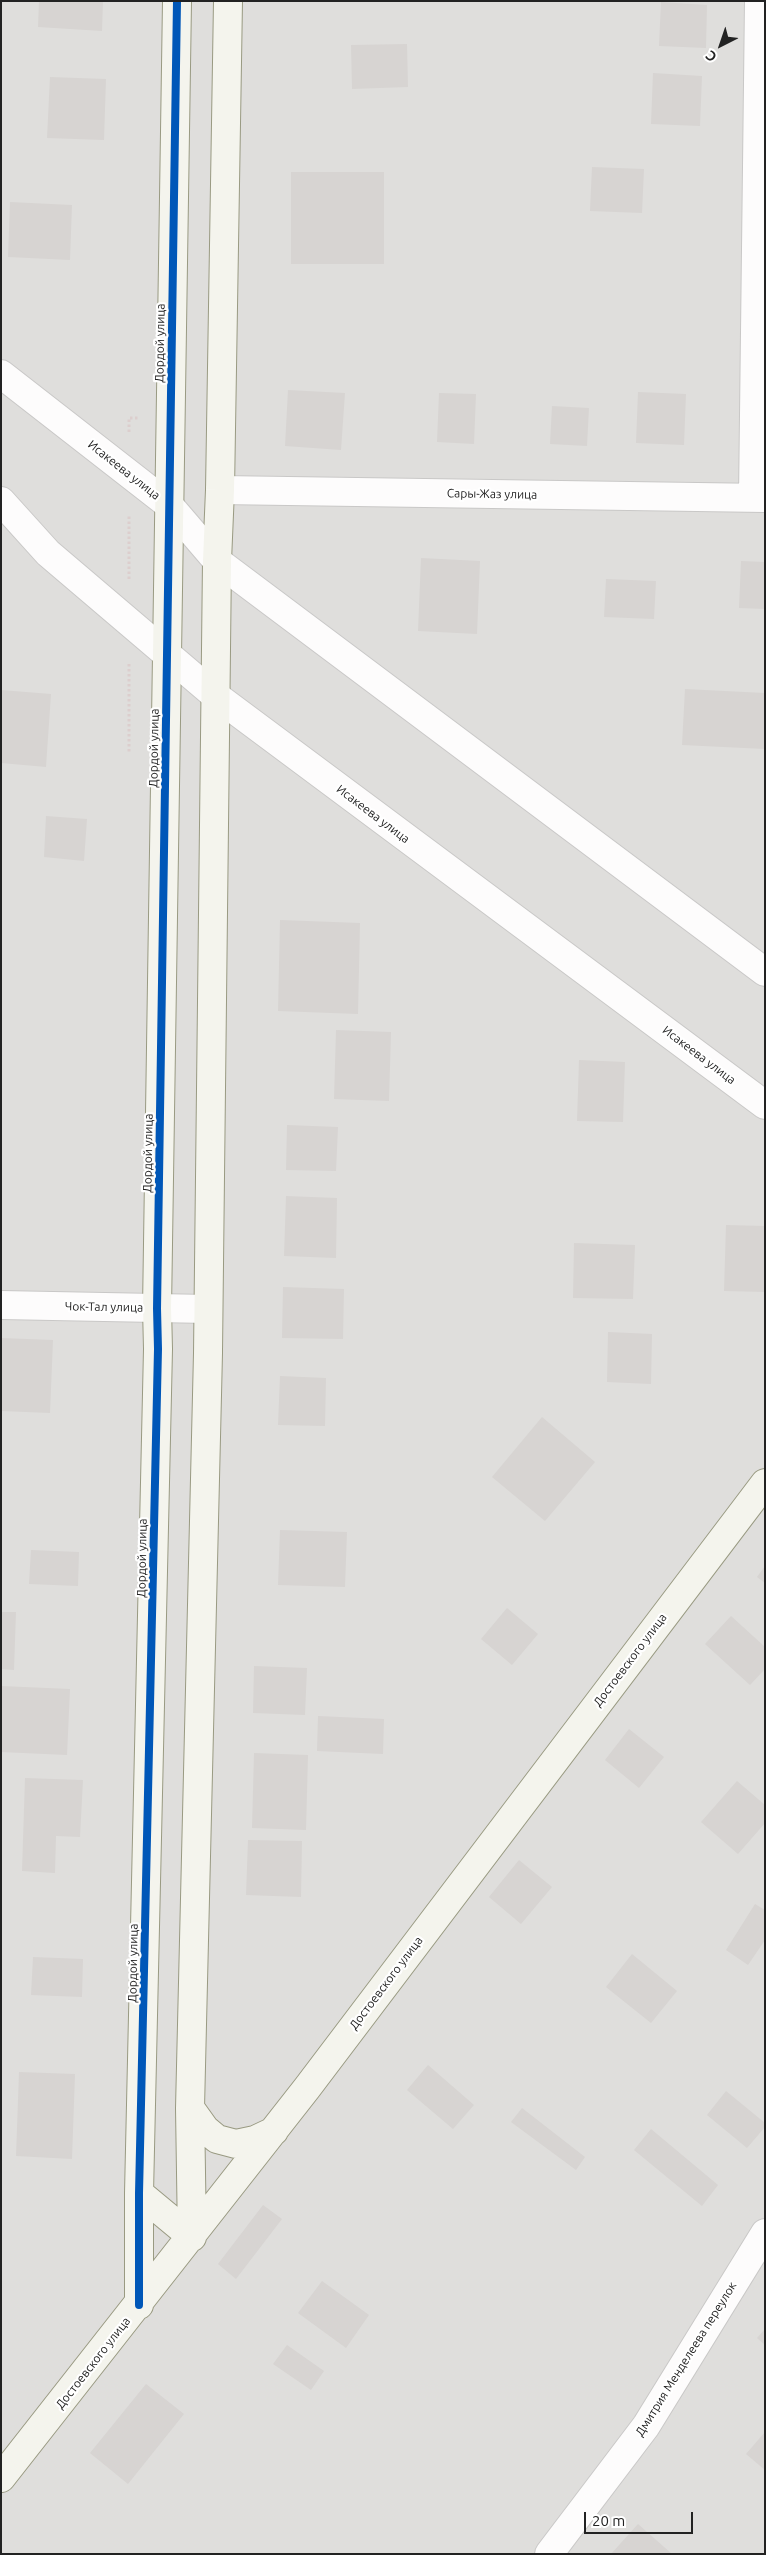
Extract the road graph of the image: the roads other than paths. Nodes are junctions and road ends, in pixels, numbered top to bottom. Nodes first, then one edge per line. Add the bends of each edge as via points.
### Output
1 (177, 1) edge
2 (228, 1) edge
3 (759, 1) edge
4 (1, 374) edge
5 (220, 490) junction
6 (759, 498) edge
7 (1, 501) edge
8 (169, 505) junction
9 (216, 561) junction
10 (166, 654) junction
11 (216, 696) junction
12 (765, 972) edge
13 (765, 1105) edge
14 (1, 1305) edge
15 (157, 1308) junction
16 (208, 1309) junction
17 (765, 1483) edge
18 (190, 2108) junction
19 (274, 2131) junction
20 (138, 2193) junction
21 (765, 2233) edge
22 (192, 2237) junction
23 (139, 2305) junction
24 (1, 2478) edge
25 (549, 2554) edge

1 - 8 street, Дордой улица
2 - 5 street
3 - 6 street
4 - 8 street, Исакеева улица
5 - 6 street, Сары-Жаз улица
5 - 9 street
7 - 10 street, Исакеева улица via 48,553
8 - 9 street, Исакеева улица
8 - 10 street, Дордой улица
9 - 11 street
9 - 12 street, Исакеева улица
10 - 11 street, Исакеева улица
10 - 15 street, Дордой улица
11 - 13 street, Исакеева улица
11 - 16 street
14 - 15 street, Чок-Тал улица
15 - 16 street, Чок-Тал улица
15 - 20 street, Дордой улица
16 - 18 street
17 - 19 street, Достоевского улица
18 - 19 street via 204,2129 217,2139 236,2144
18 - 22 street
19 - 22 street, Достоевского улица
20 - 22 street
20 - 23 street, Дордой улица
21 - 25 street, Дмитрия Менделеева переулок via 646,2426
22 - 23 street, Достоевского улица
23 - 24 street, Достоевского улица

